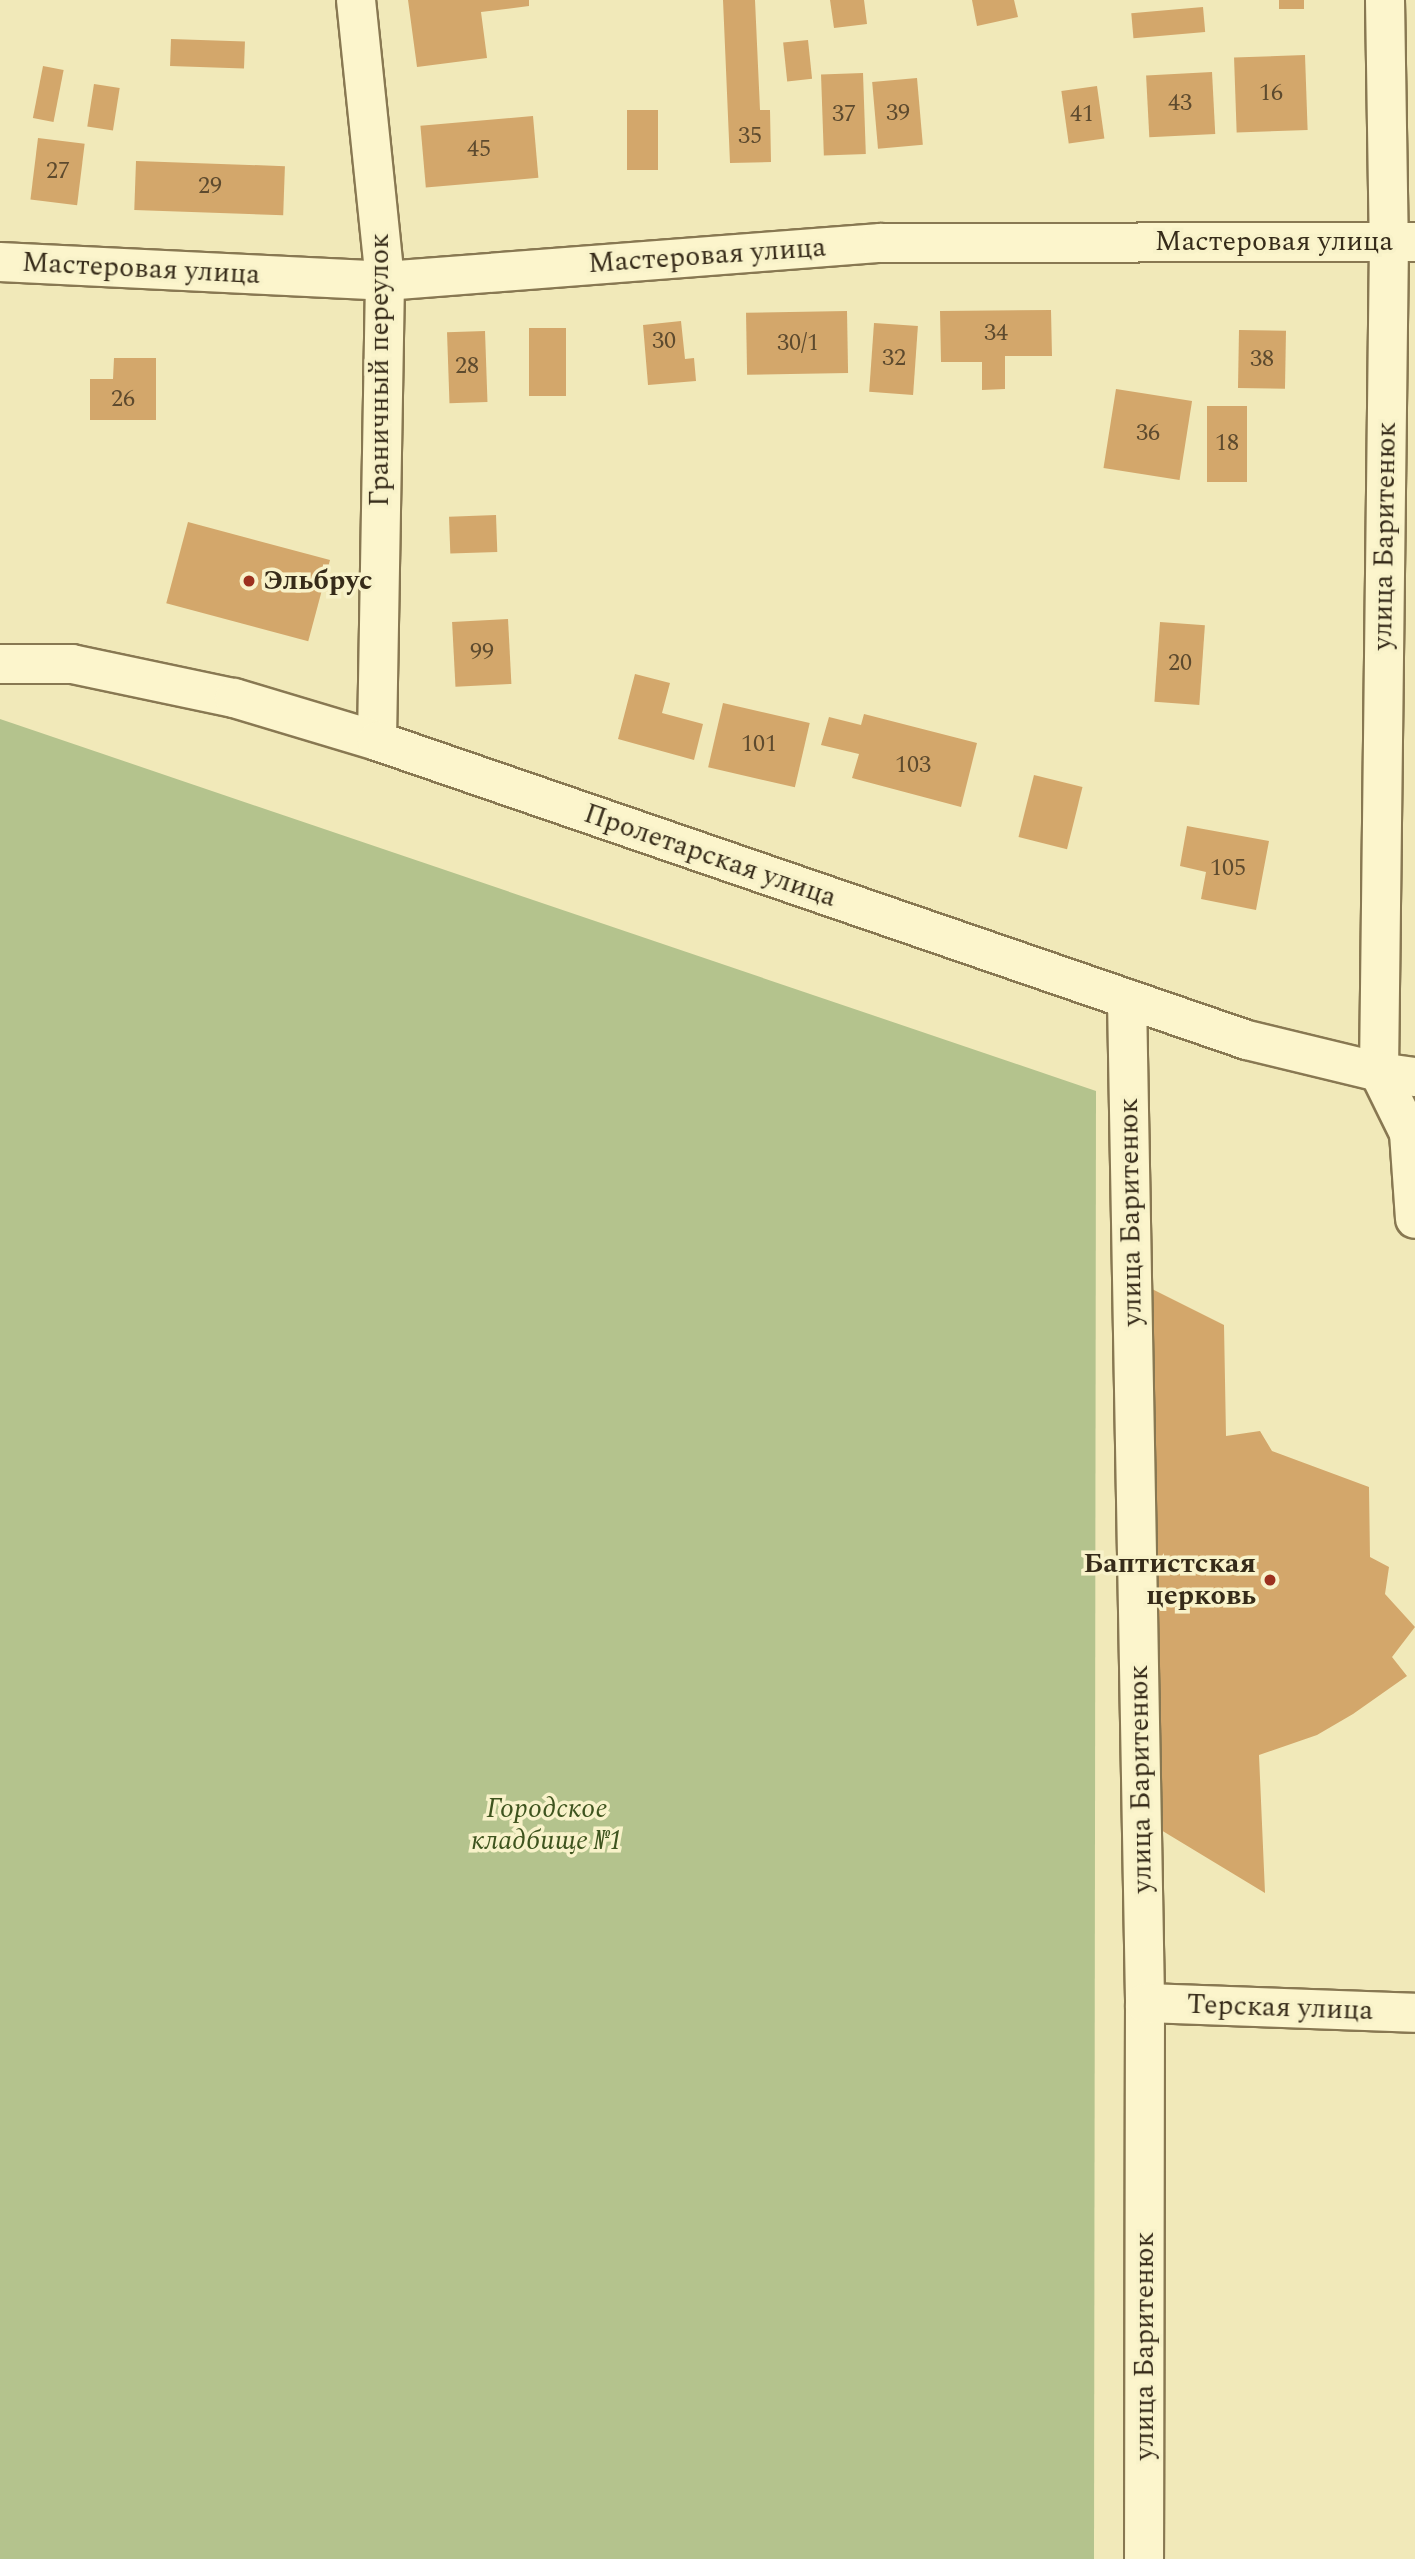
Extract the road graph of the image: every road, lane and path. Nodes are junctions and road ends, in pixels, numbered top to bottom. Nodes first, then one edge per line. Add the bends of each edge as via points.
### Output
1 (356, 0) edge
2 (1385, 0) edge
3 (1402, 242) edge
4 (0, 262) edge
5 (385, 281) junction
6 (0, 664) edge
7 (377, 741) junction
8 (1127, 999) junction
9 (1397, 1074) edge
10 (1415, 1219) edge
11 (1145, 2003) junction
12 (1415, 2013) edge
13 (1144, 2559) edge

1 - 5 street, Граничный переулок
2 - 3 street, улица Баритенюк
3 - 5 street, Мастеровая улица via 881,243
3 - 9 street, улица Баритенюк
4 - 5 street, Мастеровая улица
5 - 7 street, Граничный переулок
6 - 7 street, Пролетарская улица via 72,664 234,698
7 - 8 street, Пролетарская улица
8 - 9 street, Пролетарская улица via 1247,1040
8 - 11 street, улица Баритенюк
9 - 10 street via 1409,1133
11 - 12 street, Терская улица
11 - 13 street, улица Баритенюк

